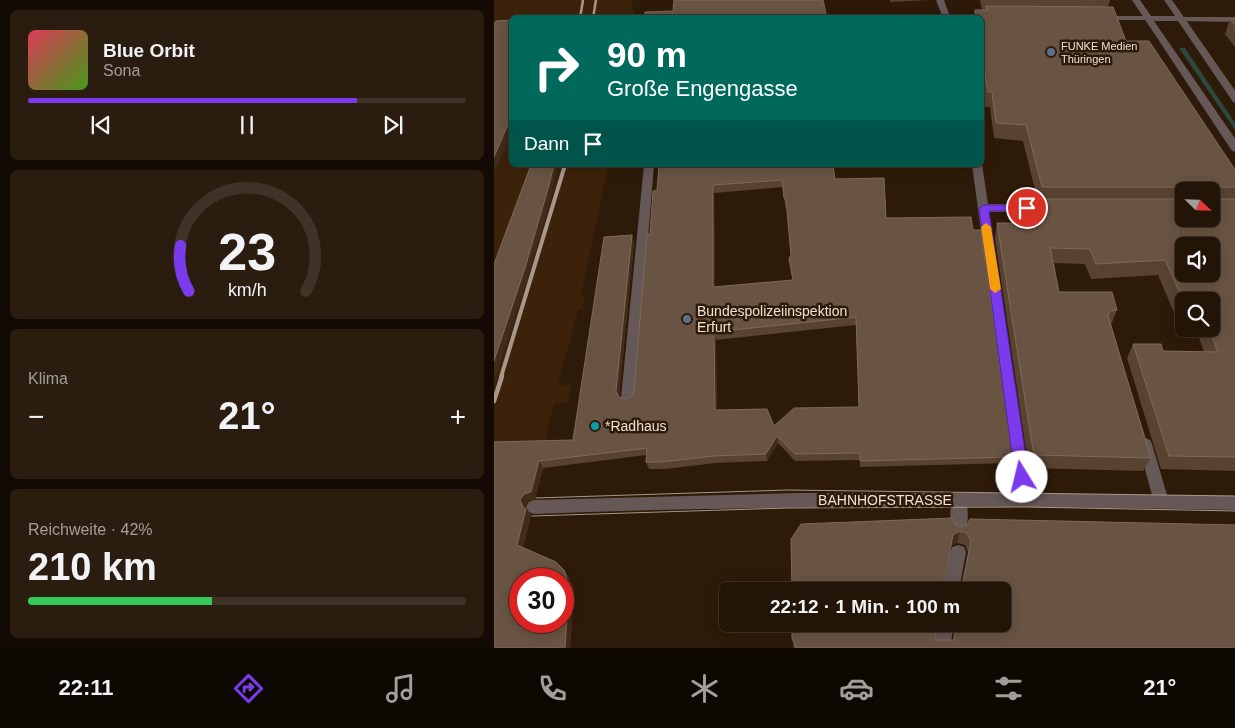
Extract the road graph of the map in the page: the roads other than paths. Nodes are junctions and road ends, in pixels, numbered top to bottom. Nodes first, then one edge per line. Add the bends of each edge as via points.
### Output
1 (940, 0) edge
2 (1136, 0) edge
3 (1168, 0) edge
4 (946, 15) edge
5 (984, 16) edge
6 (996, 16) edge
7 (1089, 18) edge
8 (1147, 18) junction
9 (1180, 19) junction
10 (1235, 20) edge
11 (1235, 100) edge
12 (1235, 149) edge
13 (649, 167) edge
14 (977, 167) edge
15 (984, 208) junction
16 (1062, 208) edge
17 (628, 398) edge
18 (1141, 432) edge
19 (959, 500) junction
20 (1025, 500) junction
21 (1162, 502) junction
22 (1235, 503) edge
23 (534, 507) dead end
24 (959, 530) edge
25 (958, 552) edge
26 (953, 582) edge
27 (945, 632) edge
28 (942, 648) edge

1 - 4 street
2 - 8 street
3 - 9 street
5 - 6 street
7 - 8 street
8 - 9 street
8 - 12 street
9 - 10 street
9 - 11 street
13 - 17 street
14 - 15 street
15 - 16 street
15 - 20 street
18 - 21 street
19 - 20 street, BAHNHOFSTRASSE
19 - 23 street, BAHNHOFSTRASSE via 660,502
19 - 24 street
20 - 21 street, BAHNHOFSTRASSE
21 - 22 street, BAHNHOFSTRASSE
25 - 26 street
27 - 28 street

